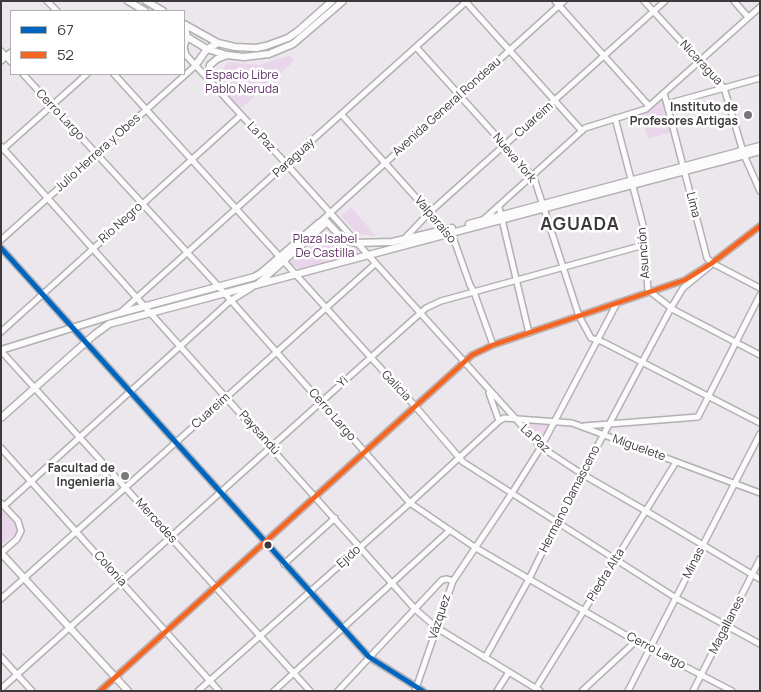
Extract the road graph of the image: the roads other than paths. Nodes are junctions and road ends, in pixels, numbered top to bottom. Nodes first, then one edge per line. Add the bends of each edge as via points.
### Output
1 (47, 1) edge
2 (128, 1) edge
3 (146, 1) edge
4 (332, 1) edge
5 (344, 1) edge
6 (564, 1) edge
7 (644, 1) edge
8 (665, 1) edge
9 (734, 1) edge
10 (466, 2) edge
11 (557, 4) edge
12 (760, 7) edge
13 (155, 9) edge
14 (56, 10) edge
15 (143, 10) edge
16 (654, 12) junction
17 (748, 17) junction
18 (185, 25) edge
19 (186, 36) edge
20 (218, 42) junction
21 (416, 47) junction
22 (207, 49) junction
23 (1, 51) edge
24 (185, 51) edge
25 (509, 51) junction
26 (10, 53) edge
27 (227, 55) junction
28 (6, 56) junction
29 (604, 56) junction
30 (1, 60) edge
31 (10, 61) edge
32 (699, 62) junction
33 (195, 66) junction
34 (24, 75) edge
35 (86, 75) edge
36 (115, 75) edge
37 (760, 78) edge
38 (210, 82) junction
39 (724, 88) junction
40 (664, 93) junction
41 (460, 95) junction
42 (555, 102) junction
43 (667, 104) junction
44 (52, 105) junction
45 (647, 108) junction
46 (147, 110) junction
47 (241, 115) junction
48 (342, 115) junction
49 (615, 118) junction
50 (582, 130) junction
51 (506, 146) junction
52 (760, 146) edge
53 (2, 149) edge
54 (760, 151) edge
55 (743, 153) junction
56 (97, 154) junction
57 (191, 160) junction
58 (385, 162) junction
59 (287, 164) junction
60 (684, 169) junction
61 (532, 176) junction
62 (632, 182) junction
63 (760, 191) edge
64 (47, 199) junction
65 (142, 204) junction
66 (543, 206) junction
67 (499, 207) junction
68 (236, 209) junction
69 (430, 212) junction
70 (330, 213) junction
71 (501, 217) junction
72 (484, 220) junction
73 (327, 222) junction
74 (319, 223) junction
75 (760, 226) edge
76 (447, 231) junction
77 (404, 239) junction
78 (1, 240) edge
79 (356, 243) junction
80 (644, 246) junction
81 (1, 248) edge
82 (93, 249) junction
83 (187, 253) junction
84 (368, 256) junction
85 (282, 260) junction
86 (712, 263) junction
87 (375, 264) junction
88 (563, 268) junction
89 (295, 275) junction
90 (516, 280) junction
91 (254, 286) junction
92 (218, 287) junction
93 (760, 288) edge
94 (474, 292) junction
95 (650, 293) junction
96 (42, 294) junction
97 (224, 294) junction
98 (760, 294) edge
99 (137, 298) junction
100 (230, 301) junction
101 (617, 303) junction
102 (145, 307) junction
103 (325, 308) junction
104 (671, 308) junction
105 (120, 313) junction
106 (151, 313) junction
107 (420, 313) junction
108 (579, 316) junction
109 (73, 328) junction
110 (1, 332) edge
111 (528, 334) junction
112 (597, 341) junction
113 (86, 342) junction
114 (736, 342) junction
115 (493, 345) junction
116 (180, 346) junction
117 (1, 350) edge
118 (277, 352) junction
119 (760, 355) edge
120 (370, 358) junction
121 (464, 362) junction
122 (641, 362) junction
123 (35, 388) junction
124 (488, 389) junction
125 (130, 392) junction
126 (707, 396) junction
127 (227, 397) junction
128 (321, 402) junction
129 (415, 406) junction
130 (1, 418) edge
131 (514, 419) junction
132 (499, 421) junction
133 (555, 422) junction
134 (760, 423) edge
135 (609, 424) junction
136 (581, 427) junction
137 (760, 434) edge
138 (603, 435) junction
139 (80, 436) junction
140 (176, 443) junction
141 (271, 447) junction
142 (541, 447) junction
143 (1, 448) edge
144 (364, 452) junction
145 (459, 457) junction
146 (676, 462) junction
147 (582, 474) junction
148 (31, 481) junction
149 (735, 483) junction
150 (126, 487) junction
151 (220, 492) junction
152 (512, 493) junction
153 (760, 493) edge
154 (315, 496) junction
155 (410, 503) junction
156 (2, 504) edge
157 (646, 510) junction
158 (335, 518) junction
159 (557, 522) junction
160 (450, 530) junction
161 (76, 532) junction
162 (170, 537) junction
163 (264, 541) junction
164 (704, 545) junction
165 (360, 547) junction
166 (476, 548) junction
167 (1, 553) edge
168 (616, 558) junction
169 (760, 559) edge
170 (284, 564) junction
171 (752, 575) junction
172 (24, 578) junction
173 (529, 579) junction
174 (760, 579) edge
175 (121, 581) junction
176 (453, 581) junction
177 (392, 582) junction
178 (214, 586) junction
179 (310, 592) junction
180 (676, 598) junction
181 (1, 599) edge
182 (415, 608) junction
183 (583, 611) junction
184 (726, 626) junction
185 (69, 628) junction
186 (342, 628) junction
187 (437, 628) junction
188 (165, 631) junction
189 (260, 636) junction
190 (636, 641) junction
191 (760, 644) edge
192 (651, 649) junction
193 (1, 657) edge
194 (369, 657) junction
195 (485, 658) junction
196 (509, 672) junction
197 (293, 673) junction
198 (17, 675) junction
199 (701, 675) junction
200 (114, 678) junction
201 (210, 680) junction
202 (1, 689) edge
203 (416, 689) edge
204 (538, 689) edge
205 (32, 691) edge
206 (100, 691) edge
207 (122, 691) edge
208 (128, 691) edge
209 (198, 691) edge
210 (219, 691) edge
211 (274, 691) edge
212 (310, 691) edge
213 (338, 691) edge
214 (423, 691) edge
215 (497, 691) edge
216 (582, 691) edge
217 (628, 691) edge
218 (693, 691) edge
219 (732, 691) edge

1 - 14 street
2 - 15 main road
3 - 13 main road
4 - 20 main road via 298,32 276,43 246,48
5 - 27 main road via 286,48 257,57
6 - 11 street, Avenida General Rondeau
7 - 16 street, Nicaragua
8 - 16 street, Cuareim
9 - 17 street
10 - 21 street, Paraguay
10 - 25 street
11 - 25 street, Avenida General Rondeau
11 - 29 street
12 - 17 street
16 - 29 street, Cuareim
16 - 32 street, Nicaragua
17 - 32 street
18 - 19 street, La Paz
18 - 20 main road
19 - 22 main road
20 - 22 main road
21 - 41 street, Nueva York
21 - 48 street, Paraguay
22 - 27 main road
22 - 33 main road
23 - 28 street
24 - 33 street, La Paz
25 - 41 street, Avenida General Rondeau
25 - 42 street
26 - 28 street
27 - 38 main road via 210,65
28 - 30 street
28 - 31 street
29 - 42 street, Cuareim
29 - 45 street
32 - 39 street, Nicaragua
32 - 40 street
33 - 38 street, La Paz
33 - 46 street, Julio Herrera y Obes
34 - 44 street, Cerro Largo
35 - 44 street
36 - 46 street, Galicia
37 - 39 street
38 - 47 street, La Paz
39 - 43 street
39 - 55 street, Nicaragua
40 - 43 street, Lima
40 - 45 street
41 - 51 street, Nueva York
41 - 58 street, Avenida General Rondeau
42 - 50 street
42 - 51 street, Cuareim
43 - 60 street, Lima
44 - 53 street
44 - 56 street, Cerro Largo
45 - 49 street
46 - 56 street, Julio Herrera y Obes
46 - 57 street, Galicia
47 - 57 street, Río Negro
47 - 59 street, La Paz
48 - 58 street, Valparaíso
48 - 59 street, Paraguay
49 - 50 street
49 - 62 street, Asunción
50 - 61 street
51 - 61 street, Nueva York
51 - 69 street, Cuareim
52 - 55 main road
53 - 64 street, Paysandú
54 - 55 main road
55 - 60 main road
55 - 63 street, Nicaragua
56 - 64 street, Julio Herrera y Obes
56 - 65 street, Cerro Largo
57 - 65 street, Río Negro
57 - 68 street, Galicia
58 - 69 street, Valparaíso
58 - 70 street, Avenida General Rondeau
59 - 68 street, Paraguay
59 - 70 street, La Paz
60 - 62 main road
60 - 86 street, Lima via 705,255
61 - 66 street, Nueva York
61 - 67 street
62 - 66 main road
62 - 80 street, Asunción via 643,226
64 - 78 street, Julio Herrera y Obes
64 - 82 street, Paysandú
65 - 82 street, Río Negro
65 - 83 street, Cerro Largo
66 - 71 main road
66 - 88 street, Nueva York
67 - 71 street
67 - 72 street
68 - 83 street, Paraguay
68 - 85 street, Galicia
69 - 76 street, Valparaíso
69 - 77 street, Cuareim
70 - 73 street, Avenida General Rondeau
70 - 74 street, Avenida General Rondeau
70 - 79 street, La Paz
71 - 72 main road
71 - 76 main road
71 - 90 street
72 - 76 main road
73 - 74 main road
73 - 79 main road, La Paz via 344,240
73 - 85 main road, Avenida General Rondeau
74 - 85 main road, Avenida General Rondeau
75 - 86 street
76 - 77 main road
76 - 84 main road
76 - 94 street, Valparaíso via 456,242
77 - 79 main road
79 - 84 street, La Paz
80 - 88 street, Yi
80 - 95 street, Asunción
81 - 96 street
82 - 96 street, Río Negro
82 - 99 street, Paysandú
83 - 92 street, Cerro Largo
83 - 99 street, Paraguay
84 - 87 street, La Paz
84 - 89 main road
85 - 89 street, Galicia
85 - 91 main road, Avenida General Rondeau
85 - 92 main road via 254,277
86 - 93 street
86 - 95 street via 688,278
86 - 104 street, Hermano Damasceno via 683,288
87 - 103 street, Cuareim
87 - 107 street, La Paz
88 - 90 street, Yi
88 - 108 street, Nueva York
89 - 91 main road
89 - 103 street, Galicia
90 - 94 street, Yi
90 - 111 street
91 - 97 main road
91 - 100 street, Avenida General Rondeau
92 - 97 street, Cerro Largo
92 - 102 main road
94 - 107 street, Yi via 434,303
94 - 115 street, Valparaíso
95 - 101 street
95 - 104 street, Asunción
96 - 109 street
96 - 110 street, Río Negro
97 - 100 street, Cerro Largo
97 - 106 main road
98 - 114 street
99 - 102 street, Paysandú
99 - 105 street, Paraguay
100 - 116 street, Avenida General Rondeau
100 - 118 street, Cerro Largo
101 - 108 street
101 - 112 street, Vázquez
102 - 105 main road
102 - 106 street, Paysandú
103 - 118 street, Cuareim
103 - 120 street, Galicia
104 - 114 street, Asunción
104 - 122 street, Hermano Damasceno
105 - 109 main road
106 - 113 main road via 109,324
106 - 116 street, Paysandú
107 - 120 street, Yi
107 - 121 street, La Paz
108 - 111 street
108 - 112 street, Nueva York via 591,338
109 - 113 street
109 - 117 main road
111 - 115 street
112 - 122 street, Nueva York
112 - 133 street, Vázquez
113 - 123 main road
113 - 125 street
114 - 119 street, Asunción
114 - 126 street
115 - 121 street
116 - 125 street, Avenida General Rondeau
116 - 127 street, Paysandú
117 - 123 street, Mercedes
118 - 127 street, Cuareim
118 - 128 street, Cerro Largo
120 - 128 street, Yi
120 - 129 street, Galicia
121 - 124 street, La Paz
121 - 129 street
122 - 126 street, Nueva York
122 - 135 street, Hermano Damasceno
123 - 130 main road
123 - 139 street, Mercedes
124 - 131 street, La Paz
124 - 132 street
125 - 139 street, Avenida General Rondeau
125 - 140 street
126 - 134 street, Nueva York
126 - 135 street via 698,417
127 - 140 street, Cuareim
127 - 141 street, Paysandú
128 - 141 street, Yi
128 - 144 street, Cerro Largo
129 - 144 street
129 - 145 street, Galicia
131 - 132 street
131 - 133 street, Miguelete
131 - 142 street, La Paz
132 - 145 street, Ejido
133 - 136 street, Miguelete
133 - 142 street, Vázquez
135 - 136 street
135 - 138 street, Hermano Damasceno
136 - 138 street, Miguelete
137 - 149 street, Minas
138 - 146 street, Miguelete
138 - 147 street, Hermano Damasceno
139 - 148 street, Avenida General Rondeau
139 - 150 street, Mercedes
140 - 150 street, Cuareim
140 - 151 street
141 - 151 street, Yi
141 - 154 street, Paysandú
142 - 147 street, La Paz
142 - 152 street, Vázquez
143 - 148 street, Colonia
144 - 154 street
144 - 155 street, Cerro Largo
145 - 152 street, Galicia
145 - 155 street, Ejido
146 - 149 street, Miguelete
146 - 157 street, Piedra Alta
147 - 157 street, La Paz
147 - 159 street, Hermano Damasceno
148 - 156 street, Avenida General Rondeau
148 - 161 street, Colonia
149 - 153 street, Miguelete
149 - 164 street, Minas
150 - 161 street, Cuareim
150 - 162 street, Mercedes
151 - 162 street, Yi
151 - 163 street
152 - 159 street, Galicia
152 - 166 street, Vázquez
154 - 158 street, Paysandú
154 - 163 street
155 - 160 street, Cerro Largo
155 - 165 street, Ejido
156 - 167 street via 18,522 21,531
157 - 164 street, La Paz
157 - 168 street, Piedra Alta
158 - 165 street, Paysandú
158 - 170 street
159 - 168 street, Galicia
159 - 173 street, Hermano Damasceno
160 - 166 street, Cerro Largo
160 - 177 street
161 - 172 street, Cuareim
161 - 175 street, Colonia
162 - 175 street, Yi
162 - 178 street, Mercedes
163 - 170 street
163 - 178 street
164 - 171 street, La Paz
164 - 180 street, Minas
165 - 177 street, Paysandú
165 - 179 street, Ejido
166 - 173 street, Cerro Largo
166 - 176 street, Vázquez
167 - 172 main road
168 - 180 street, Galicia
168 - 183 street, Piedra Alta
169 - 171 street, Magallanes
170 - 179 street
171 - 174 street, La Paz
171 - 184 street, Magallanes
172 - 181 street, Cuareim
172 - 185 main road
173 - 183 street, Cerro Largo
173 - 195 street, Hermano Damasceno
175 - 185 street, Yi
175 - 188 street, Colonia
176 - 182 street via 442,580
176 - 187 street, Vázquez
177 - 182 street, Paysandú
177 - 186 street
178 - 188 street
178 - 189 street, Mercedes
179 - 186 street
179 - 189 street, Ejido
180 - 184 street, Galicia
180 - 192 street, Minas
182 - 187 street, Paysandú
182 - 194 street
183 - 190 street, Cerro Largo
183 - 204 street, Piedra Alta
184 - 191 street, Galicia
184 - 199 street, Magallanes
185 - 198 street, Yi
185 - 200 main road
186 - 194 street
186 - 197 street
187 - 195 street, Paysandú
187 - 203 street, Vázquez
188 - 200 street
188 - 201 street, Colonia
189 - 197 street, Mercedes
189 - 201 street, Ejido
190 - 192 street, Cerro Largo
190 - 216 street
192 - 199 street, Cerro Largo
192 - 217 street, Minas
193 - 198 street
194 - 203 street
194 - 213 street
195 - 196 street, Paysandú
196 - 204 street, Paysandú
196 - 215 street
197 - 211 street
197 - 212 street, Mercedes
198 - 202 street, Yi
198 - 205 street
199 - 218 street, Magallanes
199 - 219 street, Cerro Largo
200 - 206 street
200 - 207 main road
200 - 208 main road
201 - 209 street, Ejido
201 - 210 street, Colonia
203 - 214 street

